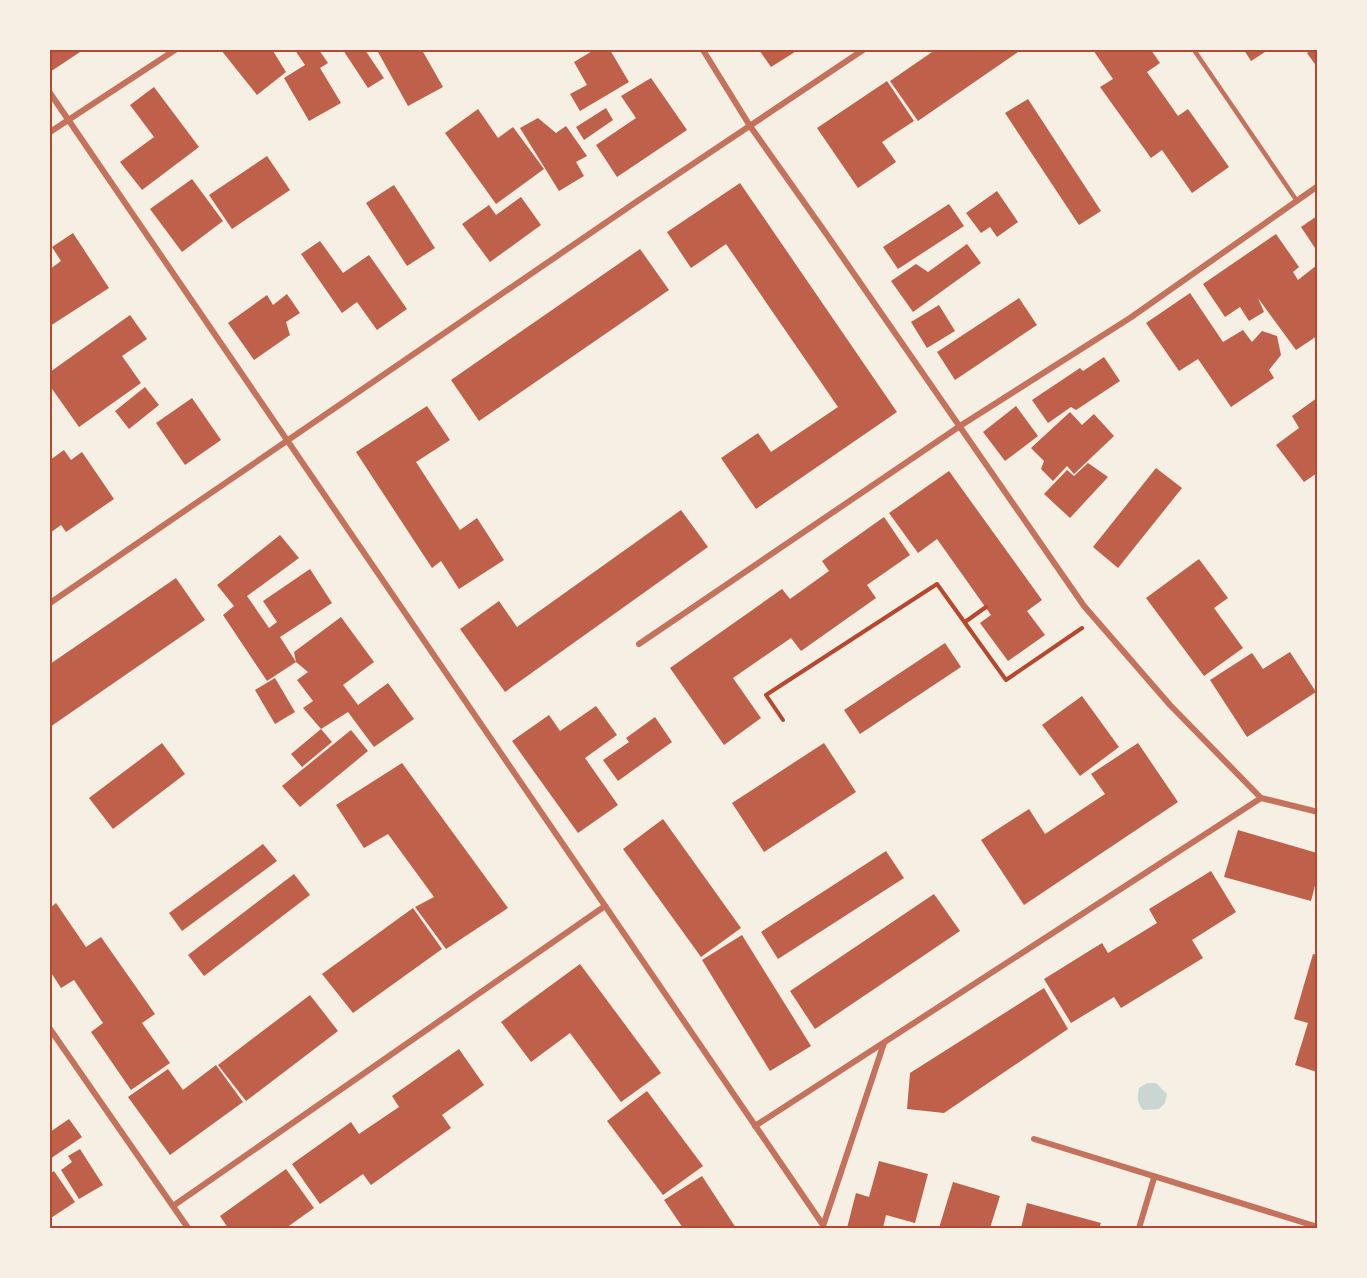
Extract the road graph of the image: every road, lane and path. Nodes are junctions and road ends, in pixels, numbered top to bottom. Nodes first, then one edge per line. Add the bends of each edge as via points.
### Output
1 (176, 50) edge
2 (703, 50) edge
3 (863, 50) edge
4 (1194, 50) edge
5 (50, 93) edge
6 (68, 120) junction
7 (750, 126) junction
8 (50, 132) edge
9 (1317, 186) edge
10 (1297, 201) junction
11 (960, 426) junction
12 (287, 442) junction
13 (50, 603) edge
14 (986, 607) dead end
15 (1095, 619) junction
16 (965, 622) junction
17 (639, 644) dead end
18 (783, 720) dead end
19 (1261, 798) junction
20 (1317, 812) edge
21 (605, 906) junction
22 (50, 1029) edge
23 (884, 1042) junction
24 (756, 1126) junction
25 (1035, 1139) dead end
26 (1154, 1178) junction
27 (173, 1206) junction
28 (823, 1227) edge
29 (1317, 1227) edge
30 (188, 1228) edge
31 (1139, 1228) edge

1 - 6 street
2 - 7 street
3 - 7 street
4 - 10 lane
5 - 6 street
6 - 8 street
6 - 12 street
7 - 11 street
7 - 12 street
9 - 10 street
10 - 11 street via 1130,318
11 - 15 street
11 - 17 street
12 - 13 street
12 - 21 street
14 - 16 path
15 - 16 path via 1006,680
15 - 19 street via 1170,705
16 - 18 path via 937,584 766,695
19 - 20 street
19 - 23 street
21 - 24 street
21 - 27 street
22 - 27 street
23 - 24 street
23 - 28 street
24 - 28 street
25 - 26 street
26 - 29 street
26 - 31 street
27 - 30 street

